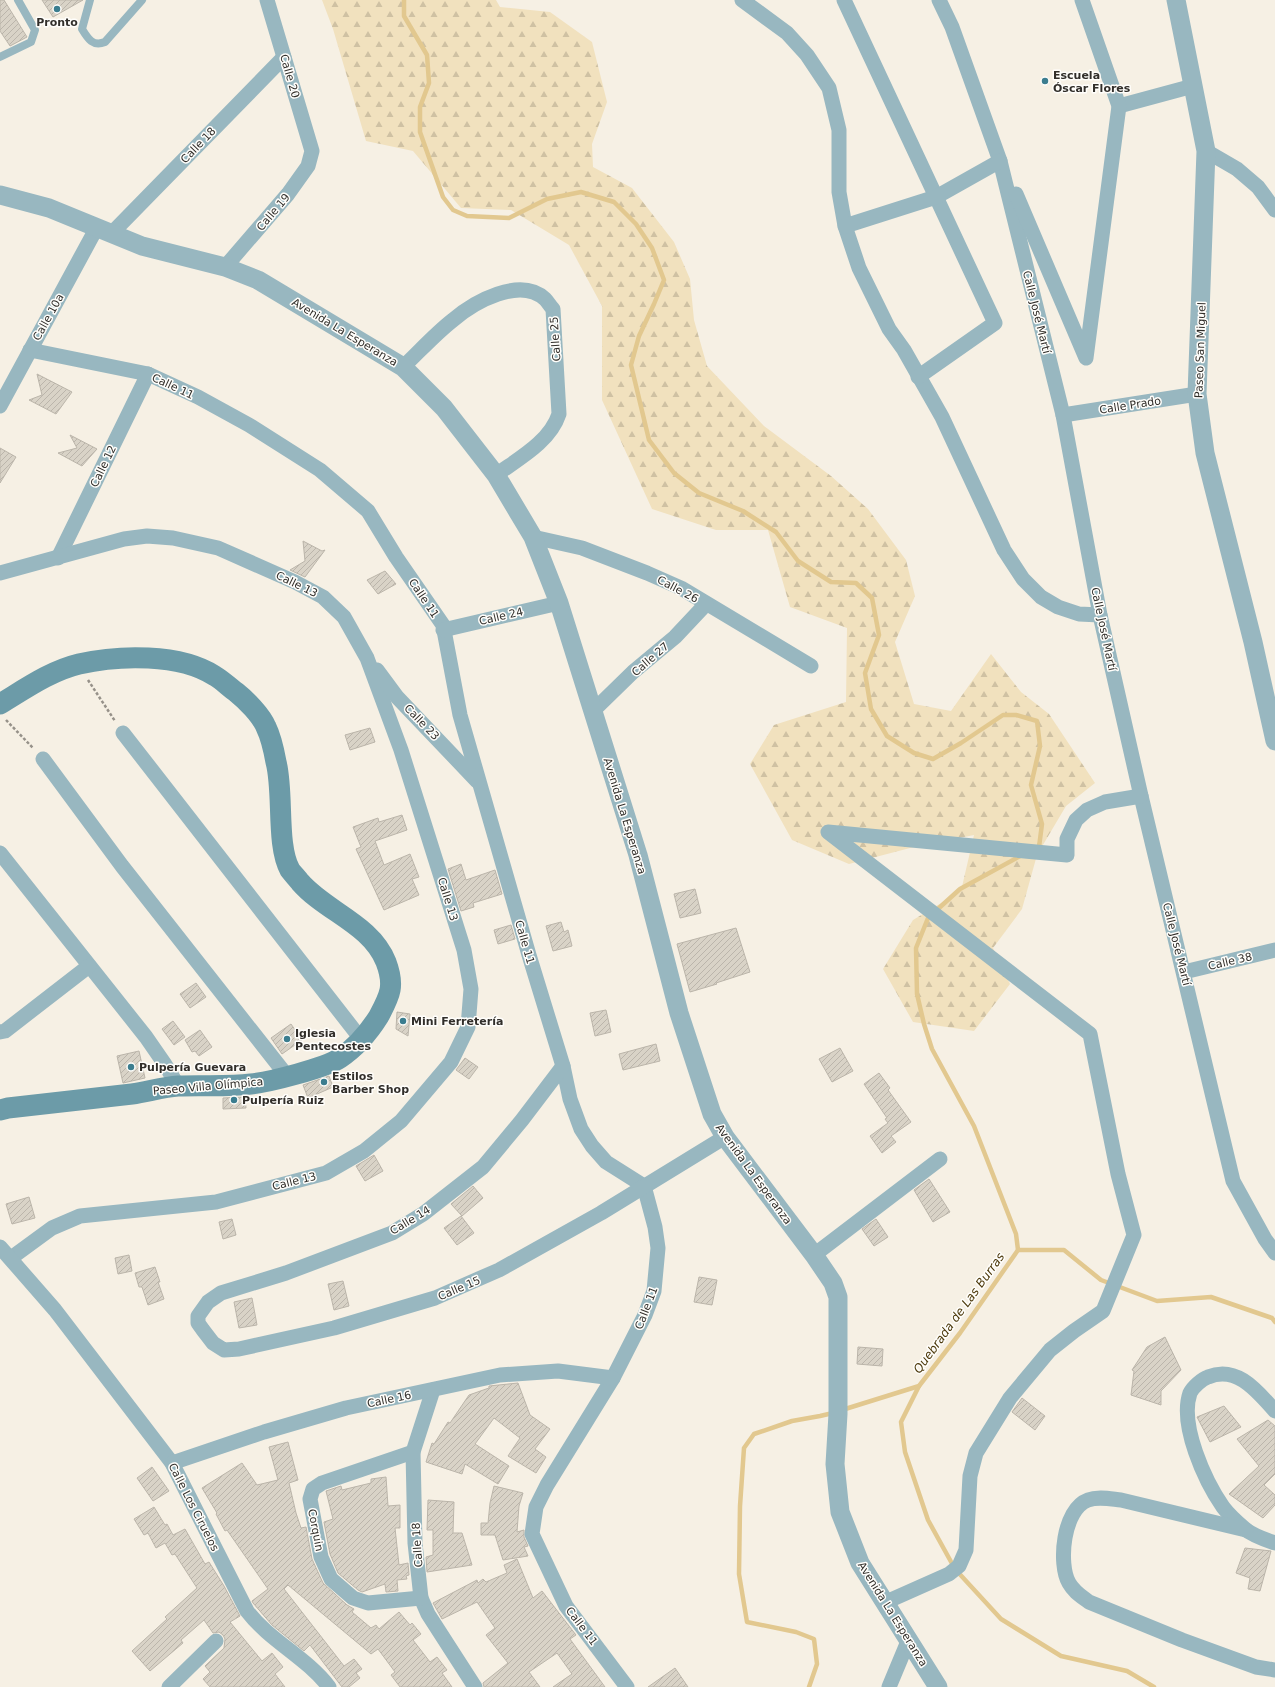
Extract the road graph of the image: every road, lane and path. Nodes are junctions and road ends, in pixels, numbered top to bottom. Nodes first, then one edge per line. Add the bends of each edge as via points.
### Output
1 (18, 0) edge
2 (90, 0) edge
3 (142, 0) edge
4 (267, 0) edge
5 (742, 0) edge
6 (844, 0) edge
7 (940, 0) edge
8 (1082, 0) edge
9 (1176, 0) edge
10 (1, 55) edge
11 (284, 57) junction
12 (1194, 86) junction
13 (1119, 106) junction
14 (312, 151) joint
15 (1206, 151) junction
16 (998, 155) junction
17 (0, 195) edge
18 (936, 197) junction
19 (1275, 210) edge
20 (845, 226) junction
21 (104, 231) junction
22 (225, 266) junction
23 (30, 350) junction
24 (403, 367) junction
25 (148, 374) junction
26 (918, 377) junction
27 (1197, 394) junction
28 (0, 406) edge
29 (1063, 415) junction
30 (496, 475) junction
31 (533, 537) junction
32 (58, 558) junction
33 (0, 573) edge
34 (559, 603) junction
35 (706, 604) junction
36 (1100, 615) junction
37 (443, 630) junction
38 (368, 658) junction
39 (78, 664) junction
40 (811, 666) dead end
41 (3, 711) edge
42 (592, 712) junction
43 (123, 733) joint
44 (1275, 741) edge
45 (43, 759) joint
46 (480, 783) junction
47 (1141, 796) junction
48 (1, 858) edge
49 (1275, 950) edge
50 (89, 966) junction
51 (1184, 972) junction
52 (0, 1032) edge
53 (361, 1039) junction
54 (563, 1066) junction
55 (287, 1076) junction
56 (178, 1086) junction
57 (0, 1110) edge
58 (725, 1137) junction
59 (940, 1159) dead end
60 (644, 1186) junction
61 (5, 1252) edge
62 (1275, 1253) edge
63 (814, 1255) junction
64 (208, 1302) joint
65 (613, 1378) junction
66 (434, 1390) junction
67 (1275, 1411) edge
68 (413, 1452) junction
69 (172, 1463) junction
70 (1246, 1530) junction
71 (1275, 1543) edge
72 (421, 1598) junction
73 (886, 1602) junction
74 (908, 1639) junction
75 (216, 1641) dead end
76 (1275, 1670) edge
77 (169, 1687) edge
78 (329, 1687) edge
79 (475, 1687) edge
80 (627, 1687) edge
81 (889, 1687) edge
82 (938, 1687) edge

1 - 10 lane via 35,30 34,35 31,42
2 - 3 lane via 82,29 94,44 106,42
4 - 11 street, Calle 20
5 - 20 street via 787,33 829,88 838,130 839,192
6 - 18 street
7 - 16 street, Calle José Martí
8 - 13 street
9 - 12 street, Paseo San Miguel
11 - 14 street, Calle 20
11 - 21 street, Calle 18
12 - 13 street
12 - 15 street, Paseo San Miguel
13 - 16 street via 1086,358
14 - 22 street, Calle 19 via 308,166 288,194
15 - 19 street via 1236,169 1258,187
15 - 27 street, Paseo San Miguel
16 - 18 street
16 - 29 street, Calle José Martí
17 - 21 street, Avenida La Esperanza via 49,208
18 - 20 street
18 - 26 street via 995,323
20 - 26 street via 859,268 873,298
21 - 22 street, Avenida La Esperanza via 142,246
21 - 23 street, Calle 10a
22 - 24 street, Avenida La Esperanza via 258,280
23 - 25 street, Calle 11
23 - 28 street, Calle 10a
24 - 30 street, Avenida La Esperanza via 444,408
24 - 30 street, Calle 25 via 453,319 475,304 502,292 518,290 535,293 546,299 553,309 559,414 556,424 536,446
25 - 32 street, Calle 12
25 - 37 street, Calle 11 via 198,397 250,426 320,470 368,511
26 - 36 street via 942,417 1004,550 1023,579 1042,597 1058,607 1079,614
27 - 29 street, Calle Prado
27 - 44 street, Paseo San Miguel via 1205,453 1253,642
29 - 36 street, Calle José Martí
30 - 31 street, Avenida La Esperanza
31 - 34 street, Avenida La Esperanza
31 - 35 street, Calle 26 via 582,548 640,570 681,588
32 - 33 street, Calle 13
32 - 38 street, Calle 13 via 124,539 147,536 174,538 218,548 323,597 344,617
34 - 37 street, Calle 24
34 - 42 street, Avenida La Esperanza
35 - 40 street, Calle 26
35 - 42 street, Calle 27 via 675,637 633,672
36 - 47 street, Calle José Martí
37 - 46 street, Calle 11 via 460,715
38 - 46 street, Calle 23 via 397,696
38 - 61 street, Calle 13 via 401,750 464,950 471,989 468,1027 451,1062 401,1121 364,1151 326,1173 216,1202 80,1216
39 - 41 main road, Paseo Villa Olímpica via 53,673
39 - 43 path
39 - 53 main road, Paseo Villa Olímpica via 114,658 169,659 191,664 215,675 245,699 266,727 277,765 284,848 290,869 309,892 367,934 386,962 392,983 391,991 372,1026
41 - 45 path
42 - 58 street, Avenida La Esperanza via 638,855 679,1012 712,1114
43 - 53 street
45 - 55 street via 122,866
46 - 54 street, Calle 11
47 - 51 street, Calle José Martí
47 - 73 street via 1105,802 1087,810 1076,820 1067,839 1067,855 828,832 1090,1034 1118,1174 1134,1235 1103,1311 1050,1350 1010,1398 976,1453 970,1476 966,1550 959,1566 942,1578
48 - 50 street
49 - 51 street, Calle 38
50 - 52 street via 5,1031
50 - 56 street via 146,1037
51 - 62 street, Calle José Martí via 1233,1181
53 - 55 main road, Paseo Villa Olímpica via 332,1063
54 - 60 street, Calle 11 via 570,1098 581,1129 592,1146 606,1162
54 - 64 street, Calle 14 via 483,1167 423,1214 392,1233 286,1273 221,1293
55 - 56 main road, Paseo Villa Olímpica via 251,1084
56 - 57 main road, Paseo Villa Olímpica
58 - 60 street, Calle 15
58 - 63 street, Avenida La Esperanza
59 - 63 street
60 - 64 street, Calle 15 via 500,1270 435,1298 334,1328 224,1350 213,1343 198,1323 198,1316
60 - 65 street, Calle 11 via 658,1248 654,1291 645,1315
61 - 69 street, Calle Los Ciruelos via 55,1310
63 - 73 street, Avenida La Esperanza via 833,1284 838,1297 838,1414 835,1464 840,1512 860,1563
65 - 66 street, Calle 16 via 558,1371 500,1375
65 - 80 street, Calle 11 via 547,1484 536,1506 532,1534 566,1606
66 - 68 street, Calle 18
66 - 69 street, Calle 16 via 346,1408
67 - 70 street via 1251,1385 1234,1376 1218,1372 1203,1378 1191,1392 1188,1411 1190,1433 1197,1456 1224,1508
68 - 72 street, Calle 18 via 415,1543
68 - 72 street, Corquin via 322,1483 313,1489 310,1499 321,1557 331,1579 339,1587 353,1598 368,1603
69 - 78 street, Calle Los Ciruelos via 247,1611 257,1624 311,1668
70 - 71 street
70 - 76 street via 1121,1500 1087,1500 1074,1510 1068,1522 1064,1543 1065,1568 1068,1582 1076,1593 1089,1602 1256,1667
72 - 79 street, Calle 18 via 428,1614
73 - 74 street, Avenida La Esperanza
74 - 81 street
74 - 82 street, Avenida La Esperanza
75 - 77 street

